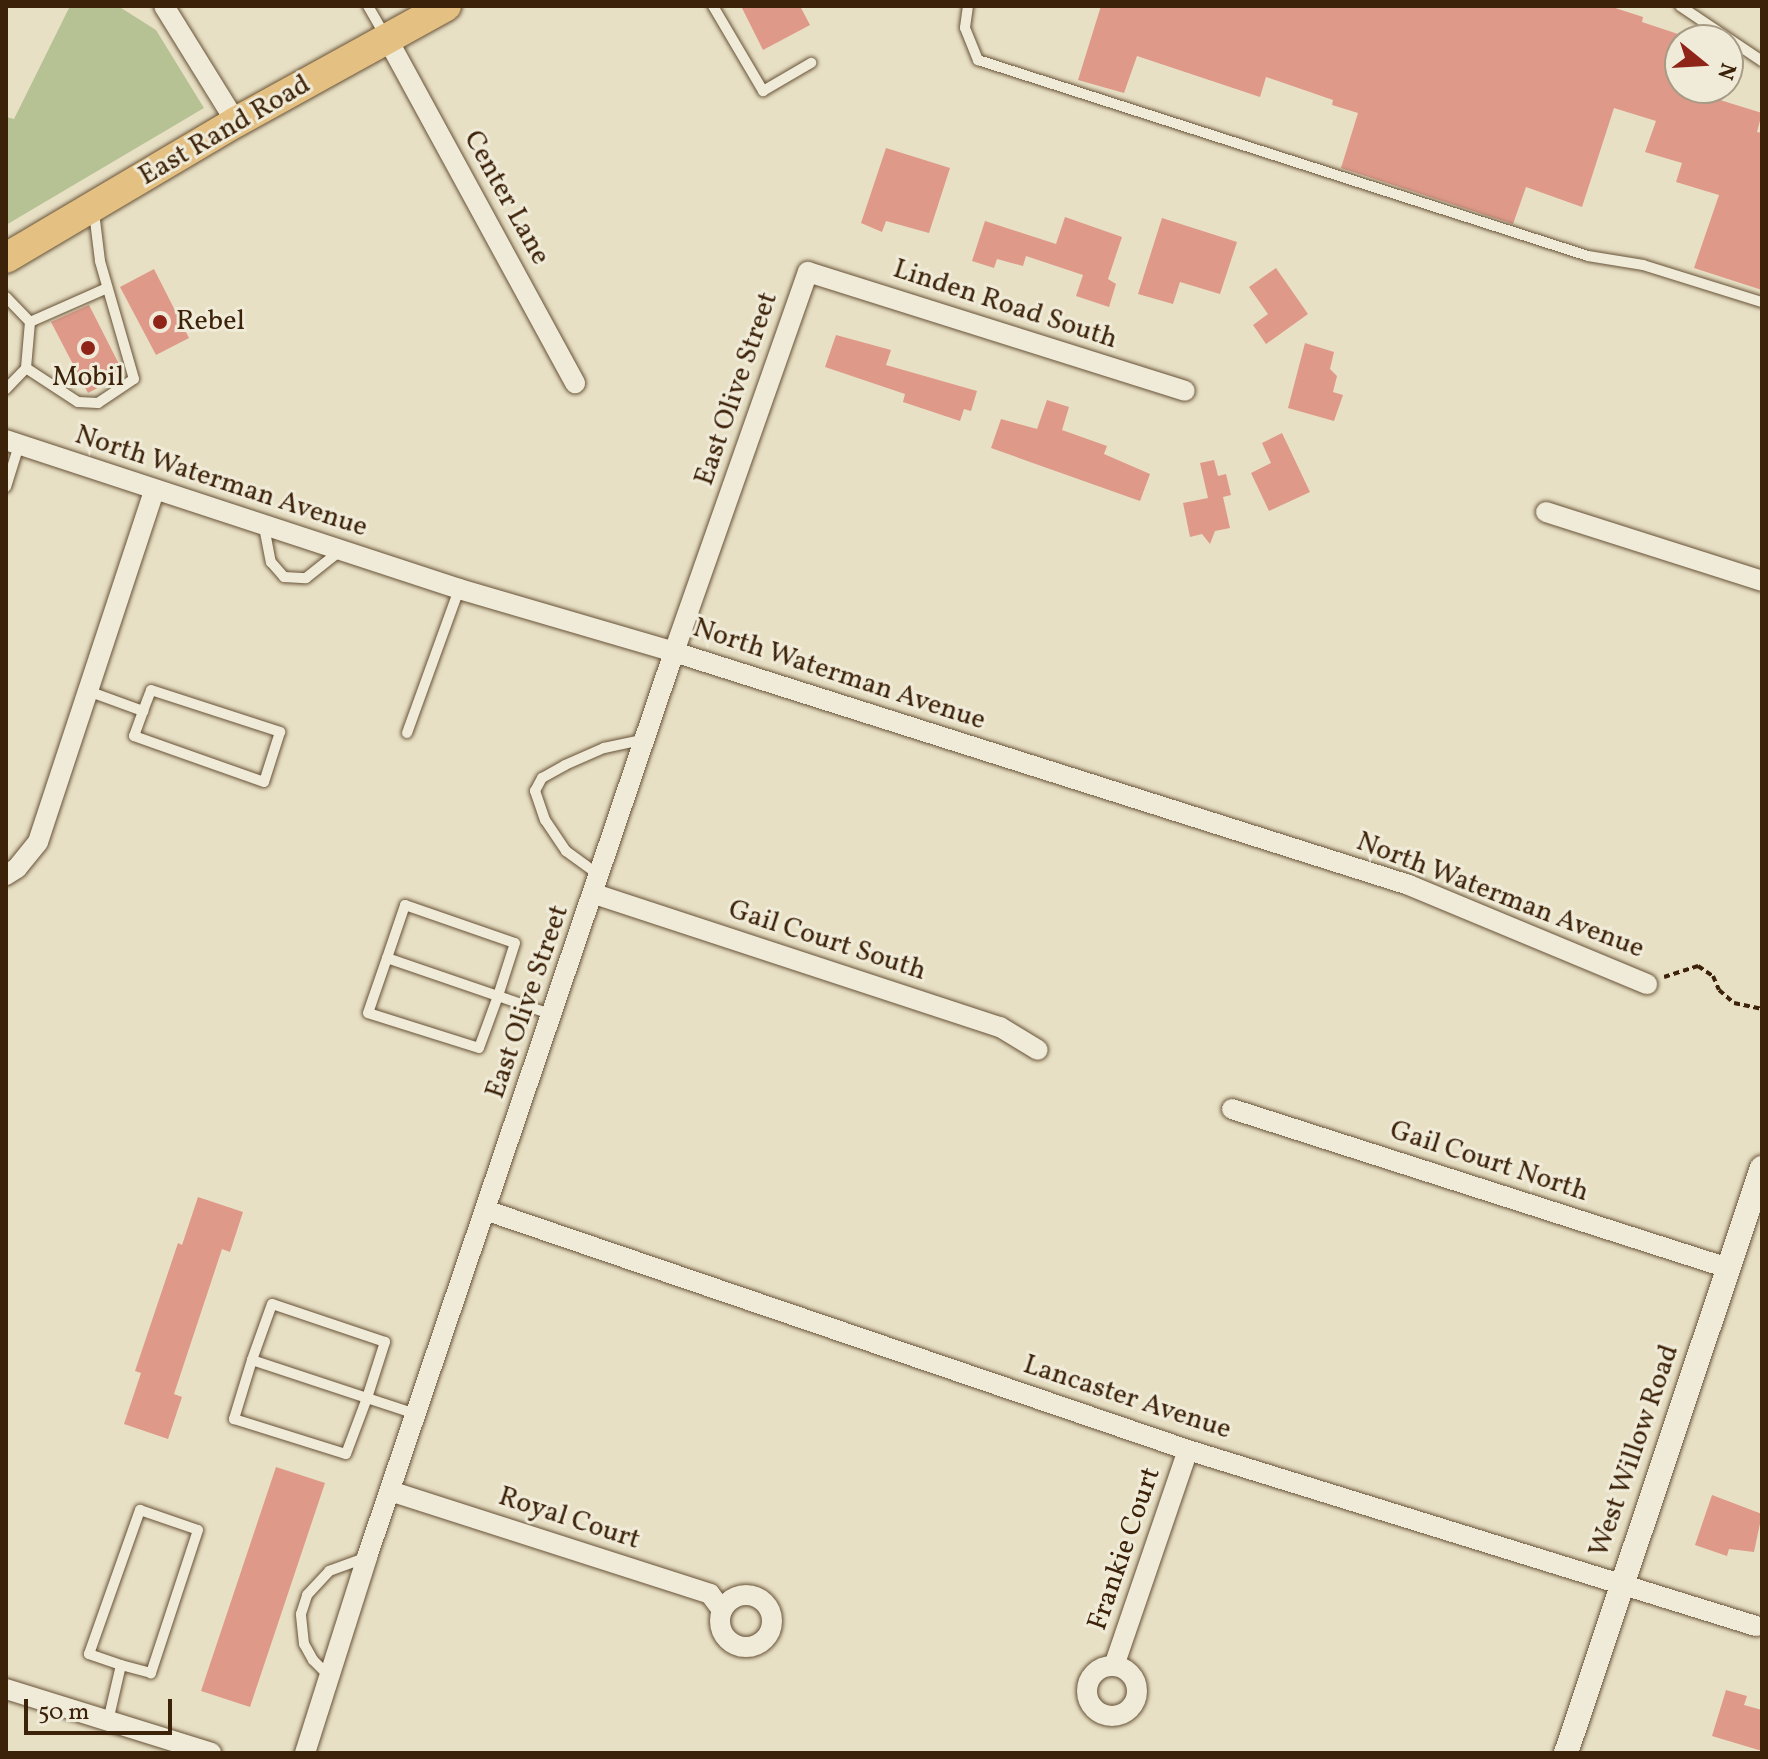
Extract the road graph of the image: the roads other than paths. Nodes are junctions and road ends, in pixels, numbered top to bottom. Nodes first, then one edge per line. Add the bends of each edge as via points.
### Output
1 (164, 6) edge
2 (368, 6) edge
3 (446, 6) edge
4 (713, 6) edge
5 (968, 6) edge
6 (1680, 6) edge
7 (388, 40) junction
8 (1762, 61) edge
9 (811, 63) dead end
10 (236, 122) junction
11 (94, 206) junction
12 (6, 258) edge
13 (808, 272) joint
14 (107, 288) junction
15 (6, 297) edge
16 (1762, 302) edge
17 (30, 322) junction
18 (26, 368) junction
19 (575, 383) dead end
20 (6, 389) edge
21 (1185, 391) dead end
22 (13, 443) edge
23 (6, 487) edge
24 (154, 491) junction
25 (1546, 512) dead end
26 (264, 527) junction
27 (340, 551) junction
28 (1762, 581) edge
29 (459, 589) junction
30 (674, 652) junction
31 (88, 691) junction
32 (143, 711) junction
33 (407, 733) dead end
34 (645, 740) junction
35 (6, 875) edge
36 (598, 885) junction
37 (387, 958) junction
38 (1647, 984) road end
39 (498, 996) junction
40 (553, 1015) junction
41 (1038, 1050) dead end
42 (1232, 1109) dead end
43 (1762, 1168) edge
44 (485, 1210) junction
45 (1728, 1268) junction
46 (252, 1360) junction
47 (367, 1398) junction
48 (416, 1414) junction
49 (1188, 1450) junction
50 (390, 1491) junction
51 (367, 1557) junction
52 (1622, 1582) junction
53 (722, 1610) dead end
54 (1756, 1626) dead end
55 (121, 1665) junction
56 (1114, 1666) dead end
57 (330, 1677) junction
58 (6, 1689) edge
59 (108, 1721) junction
60 (211, 1753) edge
61 (305, 1753) edge
62 (1566, 1753) edge

1 - 10 street
2 - 7 lane
3 - 7 main road, East Rand Road
4 - 9 lane via 763,91
5 - 16 lane via 965,28 978,60 1588,256 1643,265
6 - 8 lane
7 - 10 main road, East Rand Road
7 - 19 street, Center Lane
10 - 11 main road, East Rand Road
11 - 12 main road, East Rand Road
11 - 14 lane
13 - 21 street, Linden Road South
13 - 30 street, East Olive Street
14 - 17 lane
14 - 18 lane via 134,379 98,403 78,402
15 - 17 lane
17 - 18 lane
18 - 20 lane
22 - 23 lane
22 - 24 street, North Waterman Avenue
24 - 26 street, North Waterman Avenue
24 - 31 street
25 - 28 street
26 - 27 street, North Waterman Avenue
26 - 27 lane via 271,562 284,577 306,578
27 - 29 street, North Waterman Avenue
29 - 30 street, North Waterman Avenue
29 - 33 lane
30 - 34 street, East Olive Street
30 - 38 street, North Waterman Avenue via 1409,885
31 - 32 lane
31 - 35 street via 38,842
32 - 32 lane via 151,690 280,732 264,782 134,736
34 - 36 street, East Olive Street
34 - 36 lane via 604,748 565,765 542,778 535,791 545,820
36 - 40 street, East Olive Street
36 - 41 street, Gail Court South via 1000,1027
37 - 39 lane
37 - 39 lane via 405,905 515,943
37 - 39 lane via 368,1013 479,1048
39 - 40 lane
40 - 44 street, East Olive Street
42 - 45 street, Gail Court North
43 - 45 street, West Willow Road
44 - 48 street, East Olive Street
44 - 49 street, Lancaster Avenue
45 - 52 street, West Willow Road
46 - 47 lane
46 - 47 lane via 272,1304 385,1342
46 - 47 lane via 234,1419 346,1454
47 - 48 lane
48 - 50 street, East Olive Street
49 - 52 street, Lancaster Avenue
49 - 56 street, Frankie Court
50 - 51 street, East Olive Street
50 - 53 street, Royal Court via 710,1594
51 - 57 street, East Olive Street
51 - 57 lane via 317,1580 301,1614 304,1644
52 - 54 street, Lancaster Avenue
52 - 62 street, West Willow Road
55 - 55 lane via 89,1654 140,1510 198,1530 151,1673
55 - 59 lane
57 - 61 street, East Olive Street
58 - 59 street
59 - 60 street

